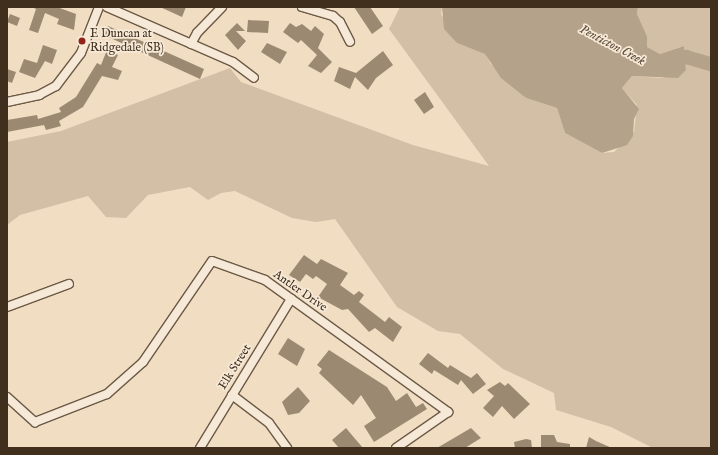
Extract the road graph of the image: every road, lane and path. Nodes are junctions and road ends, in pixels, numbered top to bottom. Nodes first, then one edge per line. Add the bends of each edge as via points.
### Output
1 (99, 7) edge
2 (107, 7) edge
3 (222, 7) edge
4 (302, 7) edge
5 (350, 42) dead end
6 (191, 44) junction
7 (254, 78) dead end
8 (7, 102) edge
9 (69, 284) dead end
10 (291, 299) junction
11 (7, 307) edge
12 (232, 395) junction
13 (7, 397) edge
14 (200, 448) edge
15 (287, 448) edge
16 (396, 448) edge

1 - 8 street via 81,53 56,86 39,95
2 - 6 street
3 - 6 street
4 - 5 street via 332,16 340,22
6 - 7 street via 233,62
9 - 11 street
10 - 12 street, Elk Street
10 - 13 street, Antler Drive via 265,280 212,261 143,362 107,394 36,422
10 - 16 street, Antler Drive via 448,412
12 - 14 street, Elk Street
12 - 15 street via 270,423

